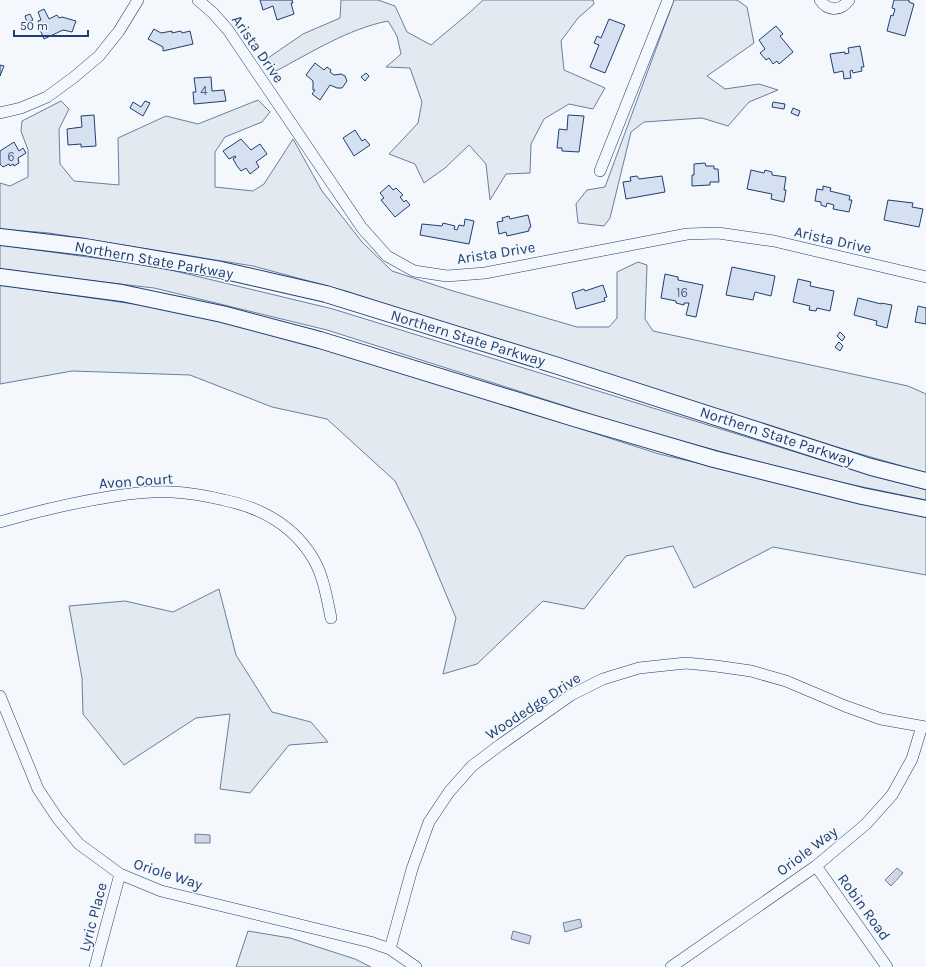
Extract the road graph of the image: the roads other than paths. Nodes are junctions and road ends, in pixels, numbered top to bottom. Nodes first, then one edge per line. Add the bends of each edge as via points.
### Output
1 (138, 0) edge
2 (198, 0) edge
3 (668, 0) edge
4 (820, 0) edge
5 (849, 0) edge
6 (0, 113) edge
7 (600, 171) dead end
8 (0, 237) edge
9 (0, 277) edge
10 (926, 277) edge
11 (926, 481) edge
12 (926, 509) edge
13 (0, 522) edge
14 (330, 618) dead end
15 (0, 696) edge
16 (924, 726) edge
17 (816, 866) junction
18 (120, 874) junction
19 (390, 949) junction
20 (95, 967) edge
21 (416, 967) edge
22 (671, 967) edge
23 (887, 967) edge

1 - 6 street via 119,31 99,56 73,78 47,97 21,108
2 - 10 street, Arista Drive via 228,30 362,228 387,256 414,271 447,276 485,273 687,234 718,233 774,241
3 - 7 street
4 - 5 street via 825,6 835,9
8 - 11 highway, Northern State Parkway via 84,247 221,270 326,294 871,466
9 - 12 highway via 122,293 222,314 320,340 714,459 862,496
13 - 14 street, Avon Court via 73,503 138,493 172,492 240,503 271,516 295,534 314,560 323,581
15 - 18 street, Oriole Way via 38,789 58,819 79,844
16 - 17 street, Oriole Way via 912,759 892,795 866,824
16 - 19 street, Woodedge Drive via 881,719 786,681 751,671 686,663 639,668 603,679 571,695 500,745 472,766 449,792 429,822 412,869
17 - 22 street, Oriole Way
17 - 23 street, Robin Road
18 - 19 street, Oriole Way via 161,891
18 - 20 street, Lyric Place
19 - 21 street, Oriole Way

